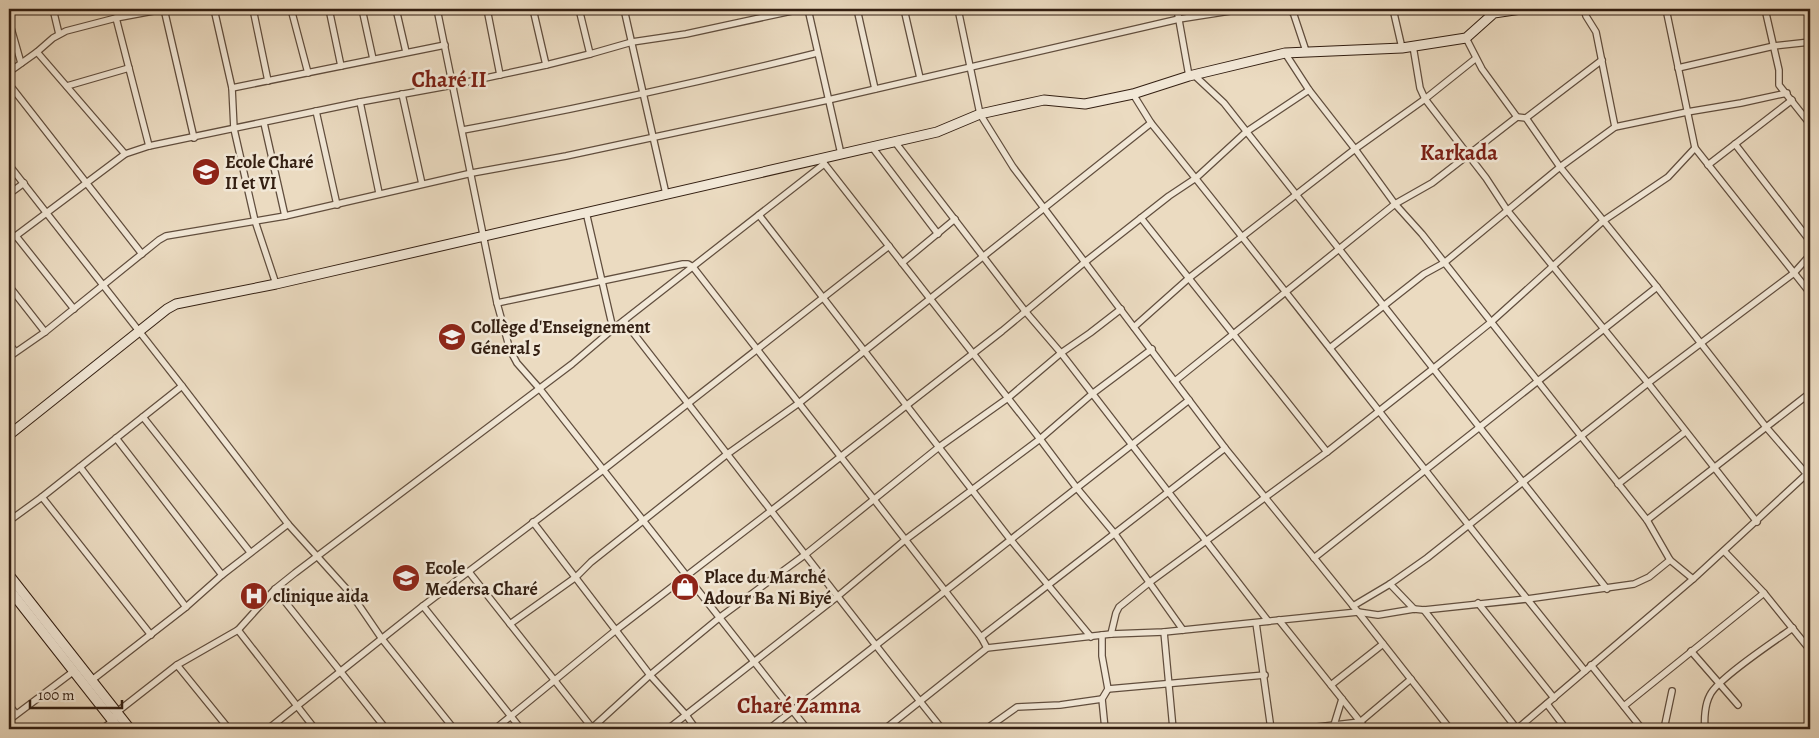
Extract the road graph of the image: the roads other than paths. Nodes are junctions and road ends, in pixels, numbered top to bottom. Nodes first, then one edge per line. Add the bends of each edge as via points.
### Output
1 (53, 9) edge
2 (164, 9) edge
3 (214, 9) edge
4 (253, 9) edge
5 (291, 9) edge
6 (329, 9) edge
7 (362, 9) edge
8 (396, 9) edge
9 (437, 9) edge
10 (487, 9) edge
11 (533, 9) edge
12 (579, 9) edge
13 (624, 9) edge
14 (801, 9) edge
15 (808, 9) edge
16 (857, 9) edge
17 (904, 9) edge
18 (958, 9) edge
19 (1177, 9) edge
20 (1243, 9) edge
21 (1303, 9) edge
22 (1393, 9) edge
23 (1521, 9) edge
24 (1584, 9) edge
25 (1666, 9) edge
26 (1765, 9) edge
27 (1292, 10) edge
28 (1494, 11) edge
29 (116, 18) junction
30 (1179, 20) junction
31 (9, 22) edge
32 (59, 34) junction
33 (1466, 38) junction
34 (632, 42) junction
35 (1810, 42) edge
36 (445, 45) junction
37 (1413, 46) junction
38 (1774, 46) junction
39 (1402, 48) junction
40 (1306, 51) junction
41 (37, 52) junction
42 (406, 52) junction
43 (817, 53) junction
44 (1285, 53) junction
45 (590, 54) junction
46 (373, 59) junction
47 (1476, 59) junction
48 (1602, 60) junction
49 (21, 63) junction
50 (546, 65) junction
51 (341, 66) junction
52 (129, 68) junction
53 (972, 68) junction
54 (1678, 68) junction
55 (9, 72) edge
56 (308, 73) junction
57 (500, 75) junction
58 (1192, 76) junction
59 (920, 78) junction
60 (268, 80) junction
61 (9, 84) edge
62 (453, 85) junction
63 (66, 86) junction
64 (232, 88) junction
65 (875, 89) junction
66 (1309, 90) junction
67 (644, 93) junction
68 (402, 94) junction
69 (1133, 94) junction
70 (1787, 94) junction
71 (1425, 99) junction
72 (828, 100) junction
73 (1792, 100) junction
74 (360, 102) junction
75 (316, 111) junction
76 (1687, 112) junction
77 (980, 114) junction
78 (1517, 117) junction
79 (1526, 118) junction
80 (264, 123) junction
81 (1152, 124) junction
82 (1810, 124) edge
83 (1615, 127) junction
84 (234, 129) junction
85 (463, 130) junction
86 (1246, 132) junction
87 (194, 138) junction
88 (653, 138) junction
89 (895, 142) junction
90 (1735, 144) junction
91 (149, 146) junction
92 (872, 147) junction
93 (1355, 148) junction
94 (1694, 148) junction
95 (125, 154) junction
96 (840, 154) junction
97 (1468, 155) junction
98 (822, 161) junction
99 (9, 165) edge
100 (1708, 165) junction
101 (1560, 167) junction
102 (472, 173) junction
103 (1196, 178) junction
104 (24, 183) junction
105 (85, 183) junction
106 (422, 184) junction
107 (379, 193) junction
108 (9, 194) edge
109 (666, 194) junction
110 (1296, 195) junction
111 (1395, 204) junction
112 (337, 205) junction
113 (1043, 208) junction
114 (1507, 210) junction
115 (46, 212) junction
116 (586, 212) junction
117 (759, 215) junction
118 (286, 216) junction
119 (1142, 218) junction
120 (956, 220) junction
121 (255, 221) junction
122 (1603, 221) junction
123 (938, 234) junction
124 (16, 236) junction
125 (485, 236) junction
126 (1243, 237) junction
127 (9, 241) edge
128 (1810, 241) edge
129 (889, 246) junction
130 (1339, 249) junction
131 (142, 254) junction
132 (1810, 255) edge
133 (983, 257) junction
134 (1085, 262) junction
135 (902, 263) junction
136 (1444, 263) junction
137 (693, 267) junction
138 (1553, 267) junction
139 (1794, 273) junction
140 (1190, 278) junction
141 (601, 280) junction
142 (276, 284) junction
143 (9, 286) edge
144 (103, 286) junction
145 (1656, 287) junction
146 (1287, 291) junction
147 (1810, 293) edge
148 (823, 298) junction
149 (931, 300) junction
150 (497, 303) junction
151 (1384, 306) junction
152 (74, 309) junction
153 (1121, 309) junction
154 (1025, 311) junction
155 (624, 321) junction
156 (1490, 323) junction
157 (1134, 327) junction
158 (1604, 328) junction
159 (613, 329) junction
160 (45, 332) junction
161 (138, 332) junction
162 (1234, 334) junction
163 (9, 344) edge
164 (1701, 344) junction
165 (1330, 348) junction
166 (757, 349) junction
167 (1152, 349) junction
168 (14, 351) junction
169 (864, 352) junction
170 (973, 353) junction
171 (1061, 353) junction
172 (9, 357) edge
173 (1434, 368) junction
174 (1175, 381) junction
175 (1537, 381) junction
176 (1648, 383) junction
177 (182, 386) junction
178 (539, 388) junction
179 (1810, 393) edge
180 (1092, 394) junction
181 (1008, 398) junction
182 (1188, 400) junction
183 (799, 403) junction
184 (688, 404) junction
185 (906, 406) junction
186 (1380, 411) junction
187 (143, 416) junction
188 (1479, 427) junction
189 (1766, 427) junction
190 (1685, 432) junction
191 (9, 435) edge
192 (1580, 437) junction
193 (116, 438) junction
194 (1040, 439) junction
195 (1132, 444) junction
196 (939, 447) junction
197 (1225, 448) junction
198 (1327, 452) junction
199 (726, 455) junction
200 (841, 457) junction
201 (80, 466) junction
202 (1426, 468) junction
203 (1714, 468) junction
204 (603, 470) junction
205 (1809, 474) edge
206 (1523, 482) junction
207 (1618, 484) junction
208 (1076, 488) junction
209 (971, 489) junction
210 (1169, 492) junction
211 (42, 497) junction
212 (1265, 497) junction
213 (874, 499) junction
214 (771, 511) junction
215 (1647, 520) junction
216 (9, 521) edge
217 (643, 521) junction
218 (533, 522) junction
219 (1757, 522) junction
220 (288, 524) junction
221 (1470, 525) junction
222 (1115, 534) junction
223 (1010, 539) junction
224 (905, 540) junction
225 (1206, 541) junction
226 (1724, 551) junction
227 (250, 552) junction
228 (806, 554) junction
229 (317, 557) junction
230 (1314, 558) junction
231 (1670, 560) junction
232 (469, 572) junction
233 (9, 575) edge
234 (222, 575) junction
235 (576, 577) junction
236 (686, 577) junction
237 (1693, 579) junction
238 (1150, 582) junction
239 (1390, 584) junction
240 (1046, 585) junction
241 (1607, 588) junction
242 (275, 589) junction
243 (9, 591) edge
244 (944, 591) junction
245 (1764, 593) junction
246 (838, 596) junction
247 (1527, 599) junction
248 (1478, 603) junction
249 (423, 606) junction
250 (1353, 606) junction
251 (186, 607) junction
252 (1414, 609) junction
253 (1424, 610) junction
254 (1358, 612) junction
255 (718, 618) junction
256 (1279, 620) junction
257 (1268, 621) junction
258 (1256, 623) junction
259 (510, 624) junction
260 (1793, 628) junction
261 (238, 630) junction
262 (616, 630) junction
263 (1182, 630) junction
264 (1164, 632) junction
265 (151, 634) junction
266 (1111, 634) junction
267 (1102, 635) junction
268 (981, 637) junction
269 (1090, 637) junction
270 (382, 640) junction
271 (1383, 644) junction
272 (875, 645) junction
273 (987, 648) junction
274 (1810, 650) edge
275 (1691, 651) junction
276 (753, 662) junction
277 (177, 665) junction
278 (1591, 665) junction
279 (74, 671) junction
280 (1585, 671) junction
281 (340, 672) junction
282 (650, 674) junction
283 (1265, 675) junction
284 (1411, 679) junction
285 (92, 680) junction
286 (555, 681) junction
287 (1169, 683) junction
288 (1720, 683) junction
289 (1331, 685) junction
290 (1108, 689) junction
291 (1672, 691) dead end
292 (1554, 698) junction
293 (1102, 699) junction
294 (1342, 699) junction
295 (920, 701) junction
296 (1547, 704) junction
297 (9, 705) edge
298 (1738, 705) dead end
299 (1624, 706) junction
300 (297, 707) junction
301 (793, 711) junction
302 (117, 712) junction
303 (16, 714) junction
304 (686, 715) junction
305 (512, 717) junction
306 (9, 720) edge
307 (113, 722) junction
308 (1360, 722) junction
309 (1334, 727) edge
310 (593, 728) edge
311 (102, 729) edge
312 (119, 729) edge
313 (130, 729) edge
314 (229, 729) edge
315 (268, 729) edge
316 (315, 729) edge
317 (386, 729) edge
318 (454, 729) edge
319 (494, 729) edge
320 (521, 729) edge
321 (668, 729) edge
322 (696, 729) edge
323 (769, 729) edge
324 (807, 729) edge
325 (884, 729) edge
326 (942, 729) edge
327 (986, 729) edge
328 (1105, 729) edge
329 (1174, 729) edge
330 (1271, 729) edge
331 (1300, 729) edge
332 (1366, 729) edge
333 (1450, 729) edge
334 (1517, 729) edge
335 (1566, 729) edge
336 (1642, 729) edge
337 (1664, 729) edge
338 (1705, 729) edge

1 - 32 street
2 - 29 street
2 - 87 street
3 - 64 street
4 - 60 street
5 - 56 street
6 - 51 street
7 - 46 street
8 - 42 street
9 - 36 street
10 - 57 street
11 - 50 street
12 - 45 street
13 - 34 street
14 - 34 street
15 - 43 street
16 - 65 street
17 - 59 street
18 - 53 street
19 - 30 street
20 - 30 street
21 - 27 street
22 - 39 street
23 - 28 street
24 - 48 street via 1596,32
25 - 54 street
26 - 38 street
27 - 40 street
28 - 33 street
29 - 32 street
29 - 52 street
30 - 53 street
30 - 58 street
31 - 49 street
32 - 41 street
33 - 37 street
33 - 47 street
34 - 45 street
34 - 67 street
35 - 38 street
36 - 42 street
36 - 62 street
37 - 39 street
37 - 71 street
38 - 54 street
38 - 70 street via 1779,85
39 - 40 street
40 - 44 street
41 - 49 street
41 - 63 street
42 - 46 street
43 - 67 street
43 - 72 street
44 - 58 street
44 - 66 street
45 - 50 street
46 - 51 street
47 - 71 street
47 - 78 street
48 - 79 street
48 - 83 street
49 - 55 street
50 - 57 street
51 - 56 street
52 - 63 street
52 - 91 street
53 - 59 street
53 - 77 street
54 - 76 street
56 - 60 street
57 - 62 street
58 - 69 street
58 - 86 street via 1224,104
59 - 65 street
60 - 64 street
61 - 105 street
62 - 68 street
62 - 85 street
63 - 95 street
64 - 84 street
65 - 72 street
66 - 86 street
66 - 93 street
67 - 85 street
67 - 88 street
68 - 74 street
68 - 106 street
69 - 77 street via 1085,104 1044,100
69 - 81 street
70 - 73 street
70 - 76 street
71 - 93 street
71 - 97 street
72 - 88 street
72 - 96 street
73 - 82 street
73 - 90 street
74 - 75 street
74 - 107 street
75 - 80 street
75 - 112 street
76 - 83 street
76 - 94 street
77 - 89 street via 937,132
77 - 113 street
78 - 79 street
78 - 97 street
79 - 101 street
80 - 84 street
80 - 118 street
81 - 103 street
81 - 113 street
83 - 101 street
84 - 87 street
84 - 121 street
85 - 102 street
86 - 103 street
86 - 110 street
87 - 91 street
88 - 102 street
88 - 109 street
89 - 92 street
89 - 120 street
90 - 100 street
90 - 128 street
91 - 95 street
92 - 96 street
92 - 123 street
93 - 110 street
93 - 111 street
94 - 100 street
94 - 122 street via 1668,177
95 - 105 street
96 - 98 street
97 - 111 street via 1432,183
97 - 114 street
98 - 109 street
98 - 117 street
98 - 129 street
99 - 104 street
100 - 139 street
101 - 114 street
101 - 122 street
102 - 106 street
102 - 125 street
103 - 119 street
103 - 126 street
104 - 108 street
104 - 115 street
105 - 115 street
105 - 131 street
106 - 107 street
107 - 112 street
109 - 116 street
110 - 126 street
110 - 130 street
111 - 130 street
111 - 136 street
112 - 118 street
113 - 133 street
113 - 134 street
114 - 136 street
114 - 138 street
115 - 124 street
115 - 144 street
116 - 125 street
116 - 141 street
117 - 137 street
117 - 148 street
118 - 121 street
119 - 134 street
119 - 140 street
120 - 123 street
120 - 133 street
121 - 131 street via 166,236
121 - 142 street
122 - 138 street
122 - 145 street
123 - 135 street
124 - 127 street
124 - 152 street
125 - 142 street
125 - 150 street
126 - 140 street
126 - 146 street
129 - 135 street
129 - 148 street
130 - 146 street
130 - 151 street
131 - 144 street
132 - 139 street
133 - 149 street
133 - 154 street
134 - 153 street
134 - 154 street
135 - 149 street
136 - 151 street via 1424,274
136 - 156 street
137 - 141 street via 686,263
137 - 155 street
137 - 166 street
138 - 156 street
138 - 158 street
139 - 147 street
139 - 164 street
140 - 157 street
140 - 162 street
141 - 150 street
141 - 159 street
142 - 161 street via 176,304
143 - 160 street
144 - 152 street
144 - 161 street
145 - 158 street
145 - 164 street
146 - 162 street
146 - 165 street
148 - 166 street
148 - 169 street
149 - 169 street
149 - 170 street
150 - 178 street via 512,357
151 - 165 street
151 - 173 street
152 - 160 street
153 - 157 street
153 - 171 street
154 - 170 street
154 - 171 street
155 - 159 street
155 - 184 street
156 - 173 street
156 - 175 street
157 - 167 street
158 - 175 street
158 - 176 street
159 - 178 street
160 - 168 street
161 - 177 street
161 - 191 street
162 - 174 street
162 - 198 street
163 - 168 street
164 - 176 street
164 - 189 street
165 - 186 street
166 - 183 street
166 - 184 street
167 - 174 street
167 - 180 street
168 - 172 street
169 - 183 street
169 - 185 street
170 - 181 street
170 - 185 street
171 - 180 street
171 - 181 street
173 - 186 street
173 - 188 street
174 - 182 street
175 - 188 street
175 - 192 street
176 - 190 street
176 - 192 street
177 - 187 street
177 - 220 street
178 - 204 street
178 - 229 street
179 - 189 street
180 - 194 street
180 - 195 street
181 - 194 street
181 - 196 street
182 - 195 street
182 - 197 street
183 - 199 street
183 - 200 street
184 - 199 street
184 - 204 street
185 - 196 street
185 - 200 street
186 - 198 street
186 - 202 street
187 - 193 street
187 - 227 street
188 - 202 street
188 - 206 street
189 - 203 street
189 - 205 street
190 - 203 street
190 - 207 street
192 - 206 street
192 - 207 street
193 - 201 street
193 - 234 street
194 - 208 street
194 - 209 street
195 - 208 street
195 - 210 street
196 - 209 street
196 - 213 street
197 - 210 street
197 - 212 street
198 - 212 street
199 - 214 street
199 - 217 street
200 - 213 street
200 - 214 street
201 - 211 street
201 - 251 street
202 - 221 street
202 - 230 street
203 - 215 street
203 - 219 street
204 - 217 street
204 - 218 street
205 - 219 street
206 - 221 street
206 - 241 street
207 - 215 street
208 - 222 street
208 - 223 street
209 - 223 street
209 - 224 street
210 - 222 street
210 - 225 street
211 - 216 street
211 - 265 street
212 - 225 street
212 - 230 street
213 - 224 street
213 - 228 street
214 - 228 street
214 - 236 street
215 - 231 street
217 - 235 street
217 - 236 street
218 - 232 street
218 - 235 street
219 - 226 street
220 - 227 street
220 - 229 street
221 - 239 street
221 - 247 street
222 - 238 street
222 - 240 street
223 - 240 street
223 - 244 street
224 - 244 street
224 - 246 street
225 - 238 street
225 - 257 street
226 - 237 street
226 - 245 street
227 - 234 street
228 - 246 street
228 - 255 street
229 - 242 street
229 - 270 street via 352,595
230 - 250 street
231 - 237 street
231 - 241 street via 1634,584
232 - 249 street
232 - 259 street
233 - 285 street
234 - 251 street
235 - 259 street
235 - 262 street
236 - 255 street
236 - 262 street
237 - 278 street
238 - 263 street
238 - 266 street via 1119,607
239 - 250 street
239 - 252 street
240 - 268 street
240 - 269 street
241 - 247 street
242 - 261 street
242 - 281 street
243 - 279 street
244 - 268 street
244 - 272 street
245 - 260 street
245 - 275 street
246 - 272 street
246 - 276 street
247 - 248 street
247 - 280 street
248 - 253 street
248 - 292 street
249 - 270 street
249 - 305 street
250 - 254 street
251 - 265 street
252 - 253 street
252 - 254 street via 1378,614
253 - 334 street
254 - 256 street
254 - 271 street
255 - 276 street
255 - 282 street
256 - 257 street
256 - 289 street
257 - 258 street
258 - 263 street
258 - 283 street
259 - 286 street
260 - 274 street
260 - 288 street
261 - 277 street
261 - 300 street
262 - 282 street
262 - 286 street
263 - 264 street
264 - 266 street
264 - 287 street
265 - 285 street
266 - 267 street
267 - 269 street
267 - 290 street
268 - 273 street
269 - 273 street
270 - 281 street
270 - 318 street
271 - 284 street
271 - 289 street
272 - 295 street
272 - 301 street
273 - 295 street
275 - 288 street
275 - 299 street
276 - 301 street
276 - 304 street
277 - 302 street
277 - 314 street
278 - 280 street
278 - 299 street
279 - 303 street
279 - 307 street
280 - 292 street
281 - 300 street
281 - 317 street
282 - 304 street
282 - 310 street
283 - 287 street
283 - 330 street
284 - 308 street
284 - 333 street
285 - 302 street
286 - 305 street
286 - 310 street
287 - 290 street
287 - 329 street
288 - 298 street
288 - 338 street via 1710,694
289 - 294 street
290 - 293 street
291 - 337 street
292 - 296 street
293 - 327 street via 1017,707
293 - 328 street
294 - 308 street
294 - 309 street
295 - 325 street
295 - 326 street
296 - 334 street
296 - 335 street
297 - 303 street
299 - 336 street
300 - 315 street
300 - 316 street
301 - 323 street
301 - 324 street
302 - 307 street
302 - 313 street
303 - 306 street
304 - 321 street
304 - 322 street
305 - 319 street
305 - 320 street
307 - 311 street
307 - 312 street
308 - 309 street
308 - 332 street
309 - 331 street

